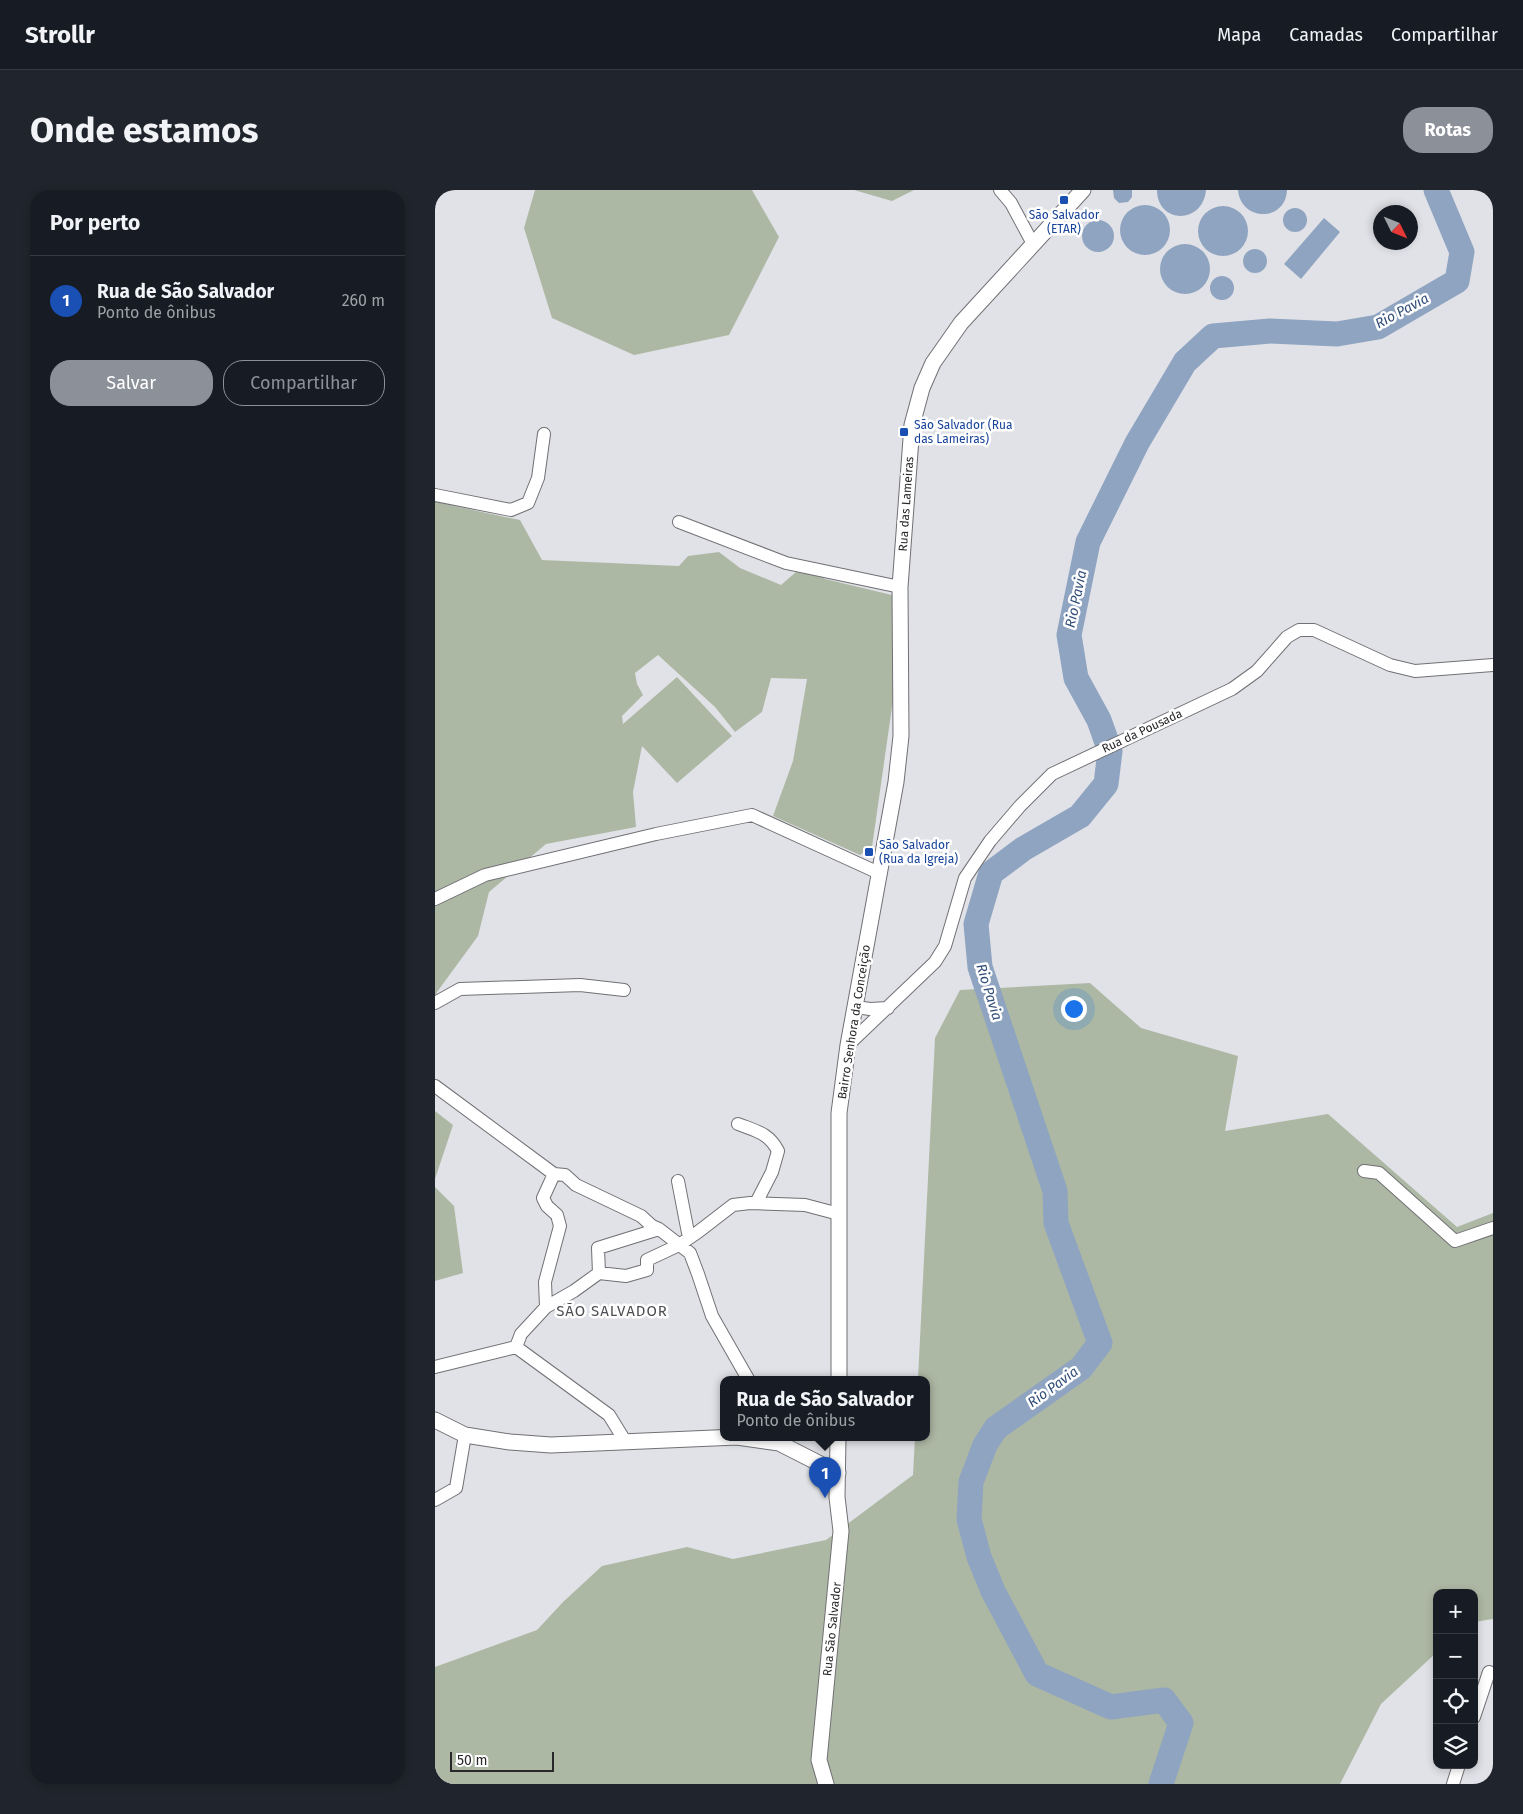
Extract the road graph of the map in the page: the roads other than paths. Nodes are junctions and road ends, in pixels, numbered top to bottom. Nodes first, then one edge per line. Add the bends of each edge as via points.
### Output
1 (1000, 190) edge
2 (1083, 190) edge
3 (1033, 244) junction
4 (544, 434) dead end
5 (435, 495) edge
6 (679, 522) dead end
7 (900, 587) junction
8 (1493, 664) edge
9 (901, 668) joint
10 (879, 874) junction
11 (435, 898) edge
12 (624, 990) dead end
13 (435, 1003) edge
14 (856, 1007) junction
15 (888, 1008) junction
16 (848, 1045) junction
17 (435, 1086) edge
18 (738, 1124) dead end
19 (1364, 1172) dead end
20 (554, 1174) junction
21 (678, 1181) dead end
22 (756, 1203) junction
23 (839, 1214) junction
24 (1493, 1228) edge
25 (659, 1229) junction
26 (684, 1241) junction
27 (599, 1273) junction
28 (546, 1307) junction
29 (516, 1347) junction
30 (435, 1367) edge
31 (746, 1376) edge
32 (839, 1376) edge
33 (435, 1420) edge
34 (465, 1434) junction
35 (720, 1438) edge
36 (780, 1441) edge
37 (838, 1441) edge
38 (625, 1442) junction
39 (837, 1473) junction
40 (435, 1500) edge
41 (1489, 1672) dead end
42 (1478, 1705) edge
43 (1458, 1769) edge
44 (826, 1784) edge
45 (1453, 1784) edge

1 - 3 street via 1011,203
2 - 3 street, Rua das Lameiras
3 - 7 street, Rua das Lameiras via 961,322 933,363 922,388 910,434
4 - 5 street via 538,478 528,503 511,510
6 - 7 street via 786,563
7 - 9 street, Rua das Lameiras
8 - 15 street, Rua da Pousada via 1415,671 1390,665 1314,630 1299,630 1287,637 1257,670 1232,689 1052,774 989,840 965,878 945,946 935,962
9 - 10 street, Bairro Senhora da Conceição via 901,736
10 - 11 street via 751,815 655,834 485,875
10 - 14 street, Bairro Senhora da Conceição
12 - 13 street via 580,985 460,989
14 - 15 street
14 - 16 street, Bairro Senhora da Conceição
15 - 16 street, Rua da Pousada
16 - 23 street, Bairro Senhora da Conceição via 839,1113
17 - 20 street
18 - 22 street via 765,1134 777,1151 772,1172
19 - 24 street via 1379,1173 1455,1241
20 - 25 street via 565,1175 576,1185 630,1209
20 - 28 street via 543,1198 557,1215 560,1226 545,1282
21 - 26 street
22 - 23 street via 805,1205
22 - 26 street via 733,1205
23 - 32 street, Bairro Senhora da Conceição
25 - 26 street
25 - 27 street via 598,1248
26 - 27 street via 647,1260 647,1270 638,1274
26 - 31 street via 712,1316
27 - 28 street
28 - 29 street via 521,1334
29 - 30 street
29 - 38 street via 609,1415
33 - 34 street
34 - 38 street via 551,1445
34 - 40 street via 456,1488
35 - 38 street
36 - 39 street
37 - 39 street
39 - 44 street, Rua São Salvador via 841,1531 819,1760
41 - 42 street
43 - 45 street

